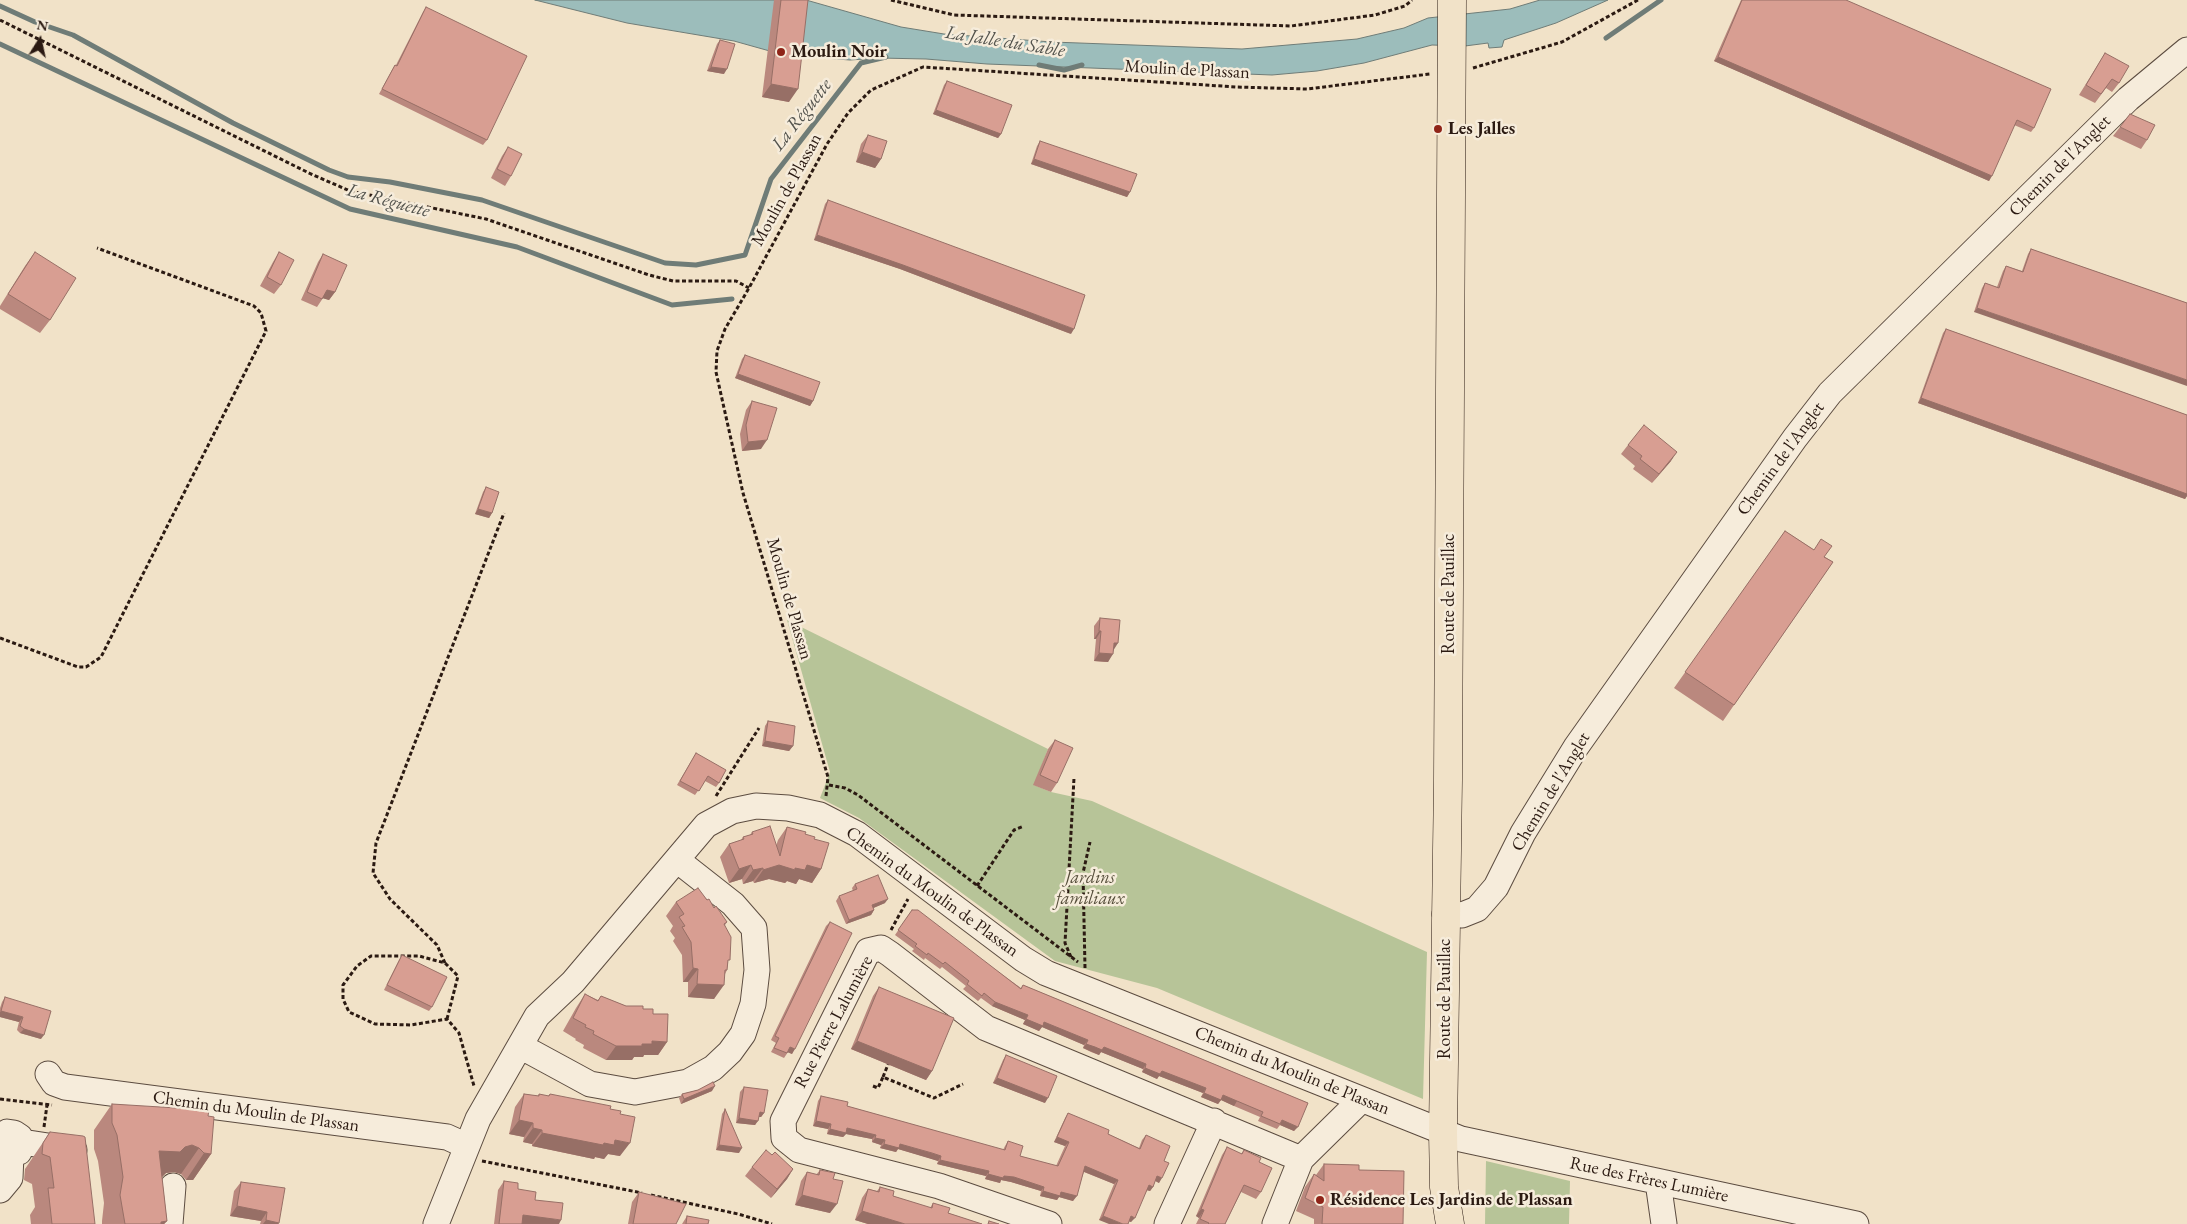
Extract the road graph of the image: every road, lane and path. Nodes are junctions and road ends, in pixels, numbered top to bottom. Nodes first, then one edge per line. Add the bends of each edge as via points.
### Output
1 (891, 0) edge
2 (1412, 0) edge
3 (1452, 0) edge
4 (1638, 0) edge
5 (0, 20) edge
6 (2187, 50) edge
7 (1452, 70) junction
8 (97, 248) dead end
9 (749, 288) junction
10 (504, 513) dead end
11 (0, 638) edge
12 (759, 728) dead end
13 (1074, 778) dead end
14 (829, 785) junction
15 (820, 815) junction
16 (721, 818) junction
17 (1024, 826) dead end
18 (1090, 842) dead end
19 (677, 860) junction
20 (919, 880) junction
21 (977, 886) junction
22 (1445, 914) junction
23 (881, 948) junction
24 (1072, 958) junction
25 (445, 963) junction
26 (1085, 978) junction
27 (447, 1020) junction
28 (520, 1046) junction
29 (890, 1059) edge
30 (48, 1074) dead end
31 (883, 1077) junction
32 (962, 1084) dead end
33 (873, 1086) dead end
34 (0, 1099) edge
35 (1360, 1100) junction
36 (486, 1105) junction
37 (57, 1106) dead end
38 (1214, 1121) junction
39 (1443, 1132) junction
40 (8, 1146) edge
41 (464, 1152) junction
42 (1301, 1159) junction
43 (86, 1172) edge
44 (1658, 1182) junction
45 (173, 1186) dead end
46 (1444, 1187) junction
47 (0, 1190) edge
48 (170, 1224) edge
49 (436, 1224) edge
50 (772, 1224) edge
51 (1049, 1224) edge
52 (1167, 1224) edge
53 (1275, 1224) edge
54 (1437, 1224) edge
55 (1450, 1224) edge
56 (1664, 1224) edge
57 (1856, 1224) edge

1 - 2 path via 954,15 1291,26 1375,15 1405,6
3 - 7 main road, Route de Pauillac
4 - 7 path, Moulin de Plassan via 1562,42 1481,68
5 - 9 path via 350,191 486,219 673,281 736,281
6 - 22 street, Chemin de l'Anglet via 2128,99 1830,394 1795,438 1576,748 1523,833 1496,887 1477,909 1462,915
7 - 9 path, Moulin de Plassan via 1307,89 923,67 870,90 848,113 826,144
7 - 22 main road, Route de Pauillac
8 - 11 path via 254,306 261,313 266,331 101,657 86,667 78,667
9 - 14 path, Moulin de Plassan via 725,329 717,350 720,397 743,493
10 - 25 path via 376,843 373,873 390,899 437,945
12 - 16 path via 714,801
13 - 24 path via 1065,942
14 - 15 path
14 - 21 path via 845,788 858,796
15 - 16 street, Chemin du Moulin de Plassan via 756,806 732,811
15 - 20 street, Chemin du Moulin de Plassan via 857,834
16 - 19 street, Chemin du Moulin de Plassan via 706,825
17 - 21 path via 1014,830
18 - 26 path via 1083,872
19 - 28 street, Chemin du Moulin de Plassan via 573,982 537,1016
19 - 28 street via 733,904 754,928 757,970 753,1004 743,1034 730,1052 713,1068 688,1082 635,1092 590,1084
20 - 23 path
20 - 26 street, Chemin du Moulin de Plassan via 1034,967
21 - 24 path
22 - 39 main road, Route de Pauillac
23 - 38 street, Rue Pierre Lalumière via 986,1028
23 - 51 street, Rue Pierre Lalumière via 868,951 783,1121 784,1138 799,1150 939,1186
24 - 26 path
25 - 27 path via 458,976
25 - 27 path via 419,956 371,956 357,966 344,985 343,999 348,1012 376,1024 412,1025
26 - 35 street, Chemin du Moulin de Plassan
27 - 36 path via 459,1033 477,1098
28 - 36 street, Chemin du Moulin de Plassan
29 - 31 path
30 - 41 street, Chemin du Moulin de Plassan via 54,1083 65,1087 447,1138
31 - 32 path via 934,1098
31 - 33 path via 878,1088
34 - 37 path
35 - 39 street, Chemin du Moulin de Plassan
35 - 42 street
36 - 41 street, Chemin du Moulin de Plassan
38 - 42 street, Rue Pierre Lalumière
38 - 52 street
39 - 44 street, Rue des Frères Lumière via 1461,1139
39 - 46 main road, Route de Pauillac
40 - 43 street via 62,1147 78,1151
40 - 47 street via 10,1178
41 - 49 street, Chemin du Moulin de Plassan
41 - 50 path
42 - 53 street
44 - 56 street
44 - 57 street, Rue des Frères Lumière
45 - 48 street
46 - 54 main road, Route de Pauillac
46 - 55 main road, Route de Pauillac

